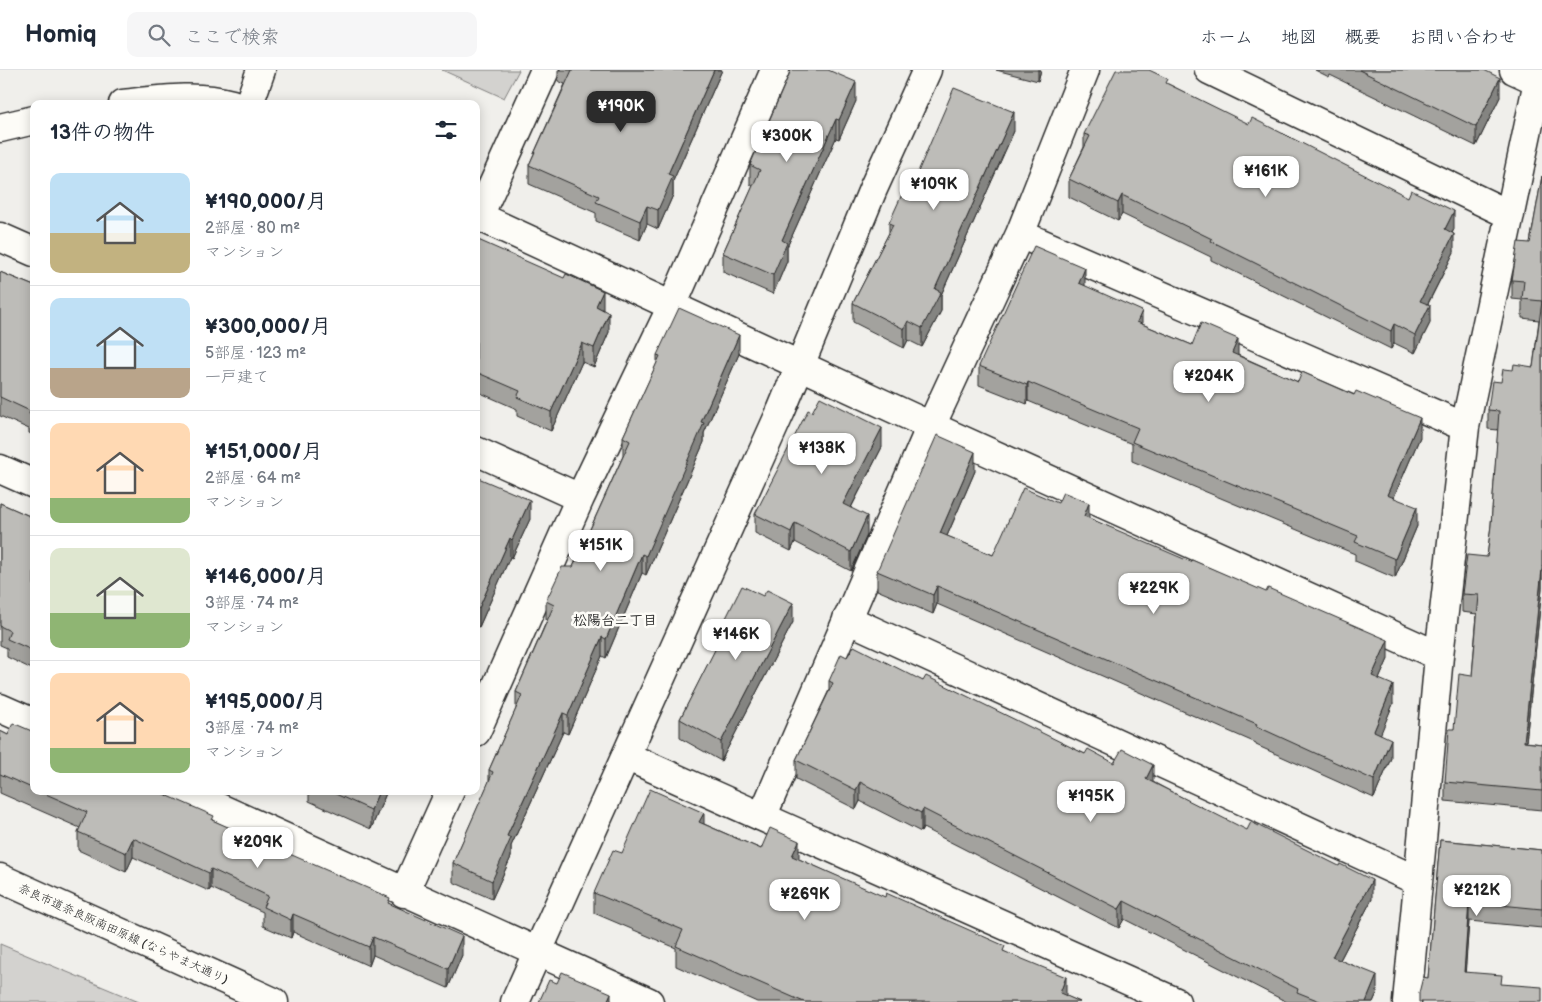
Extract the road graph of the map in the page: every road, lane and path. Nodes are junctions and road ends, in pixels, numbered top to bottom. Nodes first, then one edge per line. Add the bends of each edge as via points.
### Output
1 (261, 70) edge
2 (545, 70) edge
3 (775, 70) edge
4 (927, 70) edge
5 (1085, 70) edge
6 (1209, 70) edge
7 (1514, 70) edge
8 (1540, 81) edge
9 (157, 100) edge
10 (220, 100) edge
11 (250, 100) edge
12 (30, 121) edge
13 (0, 128) edge
14 (480, 209) edge
15 (1510, 215) junction
16 (480, 216) edge
17 (1020, 234) junction
18 (0, 237) edge
19 (30, 250) edge
20 (672, 306) junction
21 (801, 365) junction
22 (931, 426) junction
23 (1465, 428) junction
24 (480, 453) edge
25 (0, 469) edge
26 (30, 482) edge
27 (580, 498) junction
28 (848, 619) junction
29 (1439, 656) junction
30 (485, 691) edge
31 (0, 708) edge
32 (480, 714) edge
33 (30, 721) edge
34 (626, 756) junction
35 (191, 795) edge
36 (448, 795) edge
37 (762, 817) junction
38 (0, 878) edge
39 (1418, 881) junction
40 (404, 893) junction
41 (536, 952) junction
42 (1138, 994) edge
43 (274, 1002) edge
44 (515, 1002) edge
45 (649, 1002) edge
46 (1176, 1002) edge
47 (1407, 1002) edge

1 - 11 street
2 - 14 street
3 - 20 street
4 - 21 street via 873,189
5 - 17 street
6 - 15 street
7 - 8 street
8 - 15 street
9 - 10 street
12 - 13 street
15 - 23 street
16 - 20 street
17 - 22 street
17 - 23 street
18 - 19 street
20 - 21 street
20 - 27 street
21 - 22 street
21 - 34 street
22 - 28 street
22 - 29 street
23 - 29 street
24 - 27 street
25 - 26 street
27 - 30 street
28 - 37 street
28 - 39 street
29 - 39 street
30 - 32 street
31 - 33 street
34 - 37 street
34 - 41 street
35 - 40 street
36 - 40 street
37 - 42 street
38 - 43 street, 奈良市道奈良阪南田原線 (ならやま大通り)
39 - 47 street
40 - 41 street
41 - 44 street
41 - 45 street
42 - 46 street

